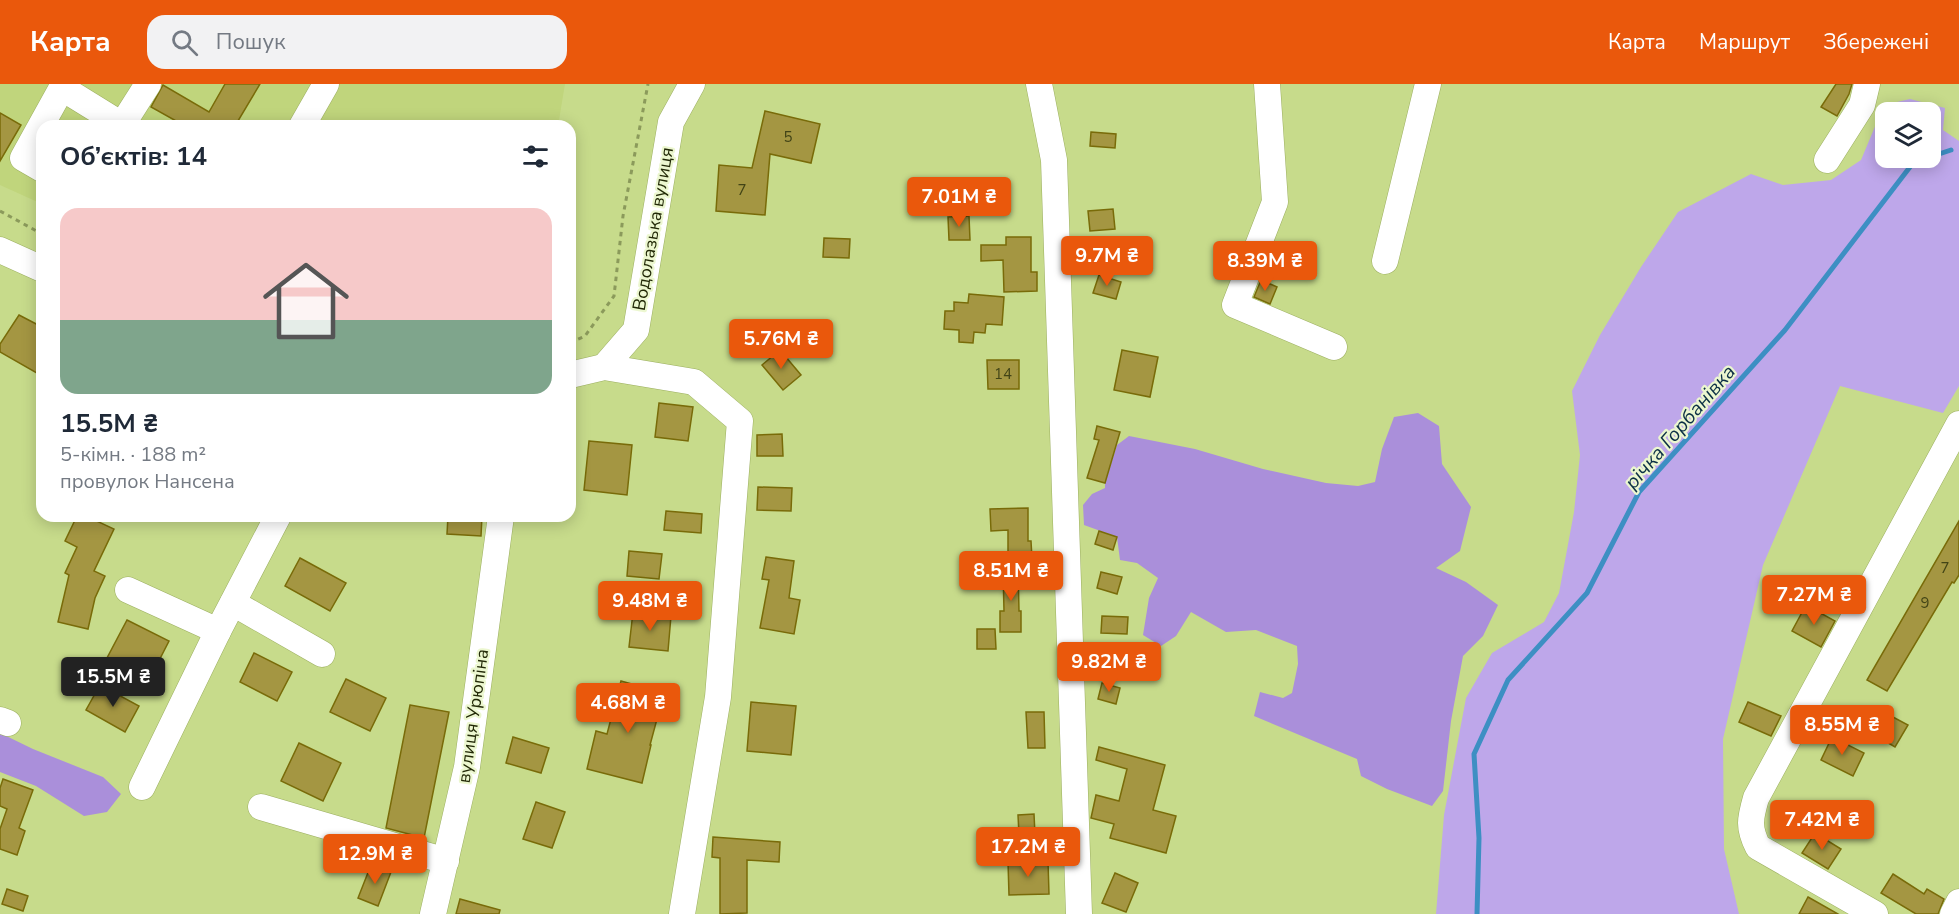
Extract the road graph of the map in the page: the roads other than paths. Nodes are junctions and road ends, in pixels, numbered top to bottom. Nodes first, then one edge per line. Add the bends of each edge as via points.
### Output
1 (148, 84) edge
2 (326, 84) edge
3 (692, 84) edge
4 (1039, 84) edge
5 (1267, 84) edge
6 (1428, 84) edge
7 (1867, 84) edge
8 (63, 86) edge
9 (44, 120) edge
10 (113, 120) edge
11 (126, 120) edge
12 (305, 120) edge
13 (36, 135) edge
14 (1827, 160) dead end
15 (36, 166) edge
16 (0, 250) edge
17 (1385, 261) dead end
18 (36, 266) edge
19 (1334, 347) dead end
20 (604, 367) junction
21 (576, 374) edge
22 (1959, 424) edge
23 (275, 522) edge
24 (500, 522) edge
25 (128, 590) dead end
26 (233, 603) junction
27 (218, 631) junction
28 (322, 654) dead end
29 (142, 787) dead end
30 (261, 807) dead end
31 (446, 861) junction
32 (1959, 902) edge
33 (433, 914) edge
34 (682, 914) edge
35 (1079, 914) edge
36 (1875, 914) edge
37 (1953, 914) edge

1 - 11 street
2 - 12 street
3 - 20 street, Водолазька вулиця via 671,122 636,330
4 - 35 street via 1054,160
5 - 19 street via 1275,202 1235,305
6 - 17 street
7 - 14 street via 1862,105
8 - 9 street
8 - 10 street
13 - 15 street via 23,158
16 - 18 street
20 - 21 street
20 - 34 street via 694,382 740,421 718,697
22 - 36 street via 1756,798 1751,816 1750,832 1758,847
23 - 26 street
24 - 31 street, вулиця Урюпіна via 467,767
25 - 27 street
26 - 27 street
26 - 28 street
27 - 29 street
30 - 31 street
31 - 33 street, вулиця Урюпіна
32 - 37 street

